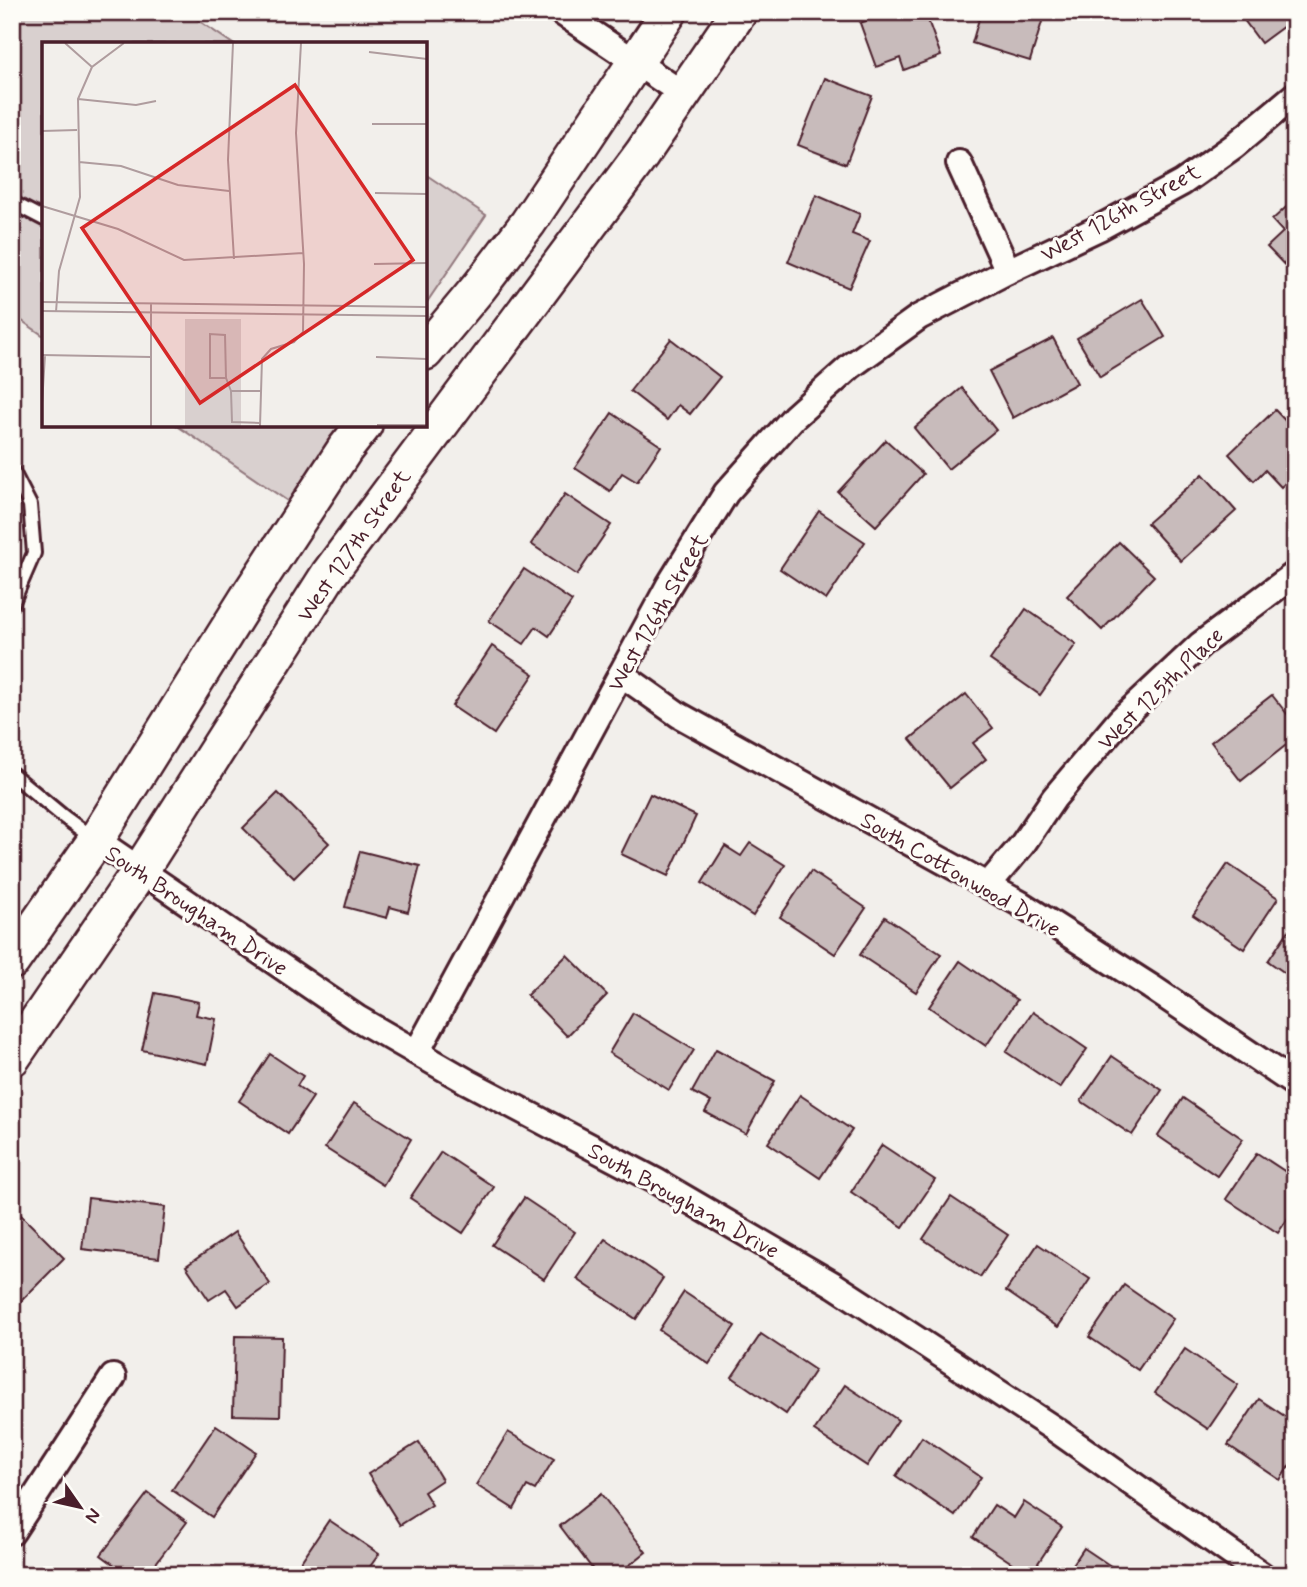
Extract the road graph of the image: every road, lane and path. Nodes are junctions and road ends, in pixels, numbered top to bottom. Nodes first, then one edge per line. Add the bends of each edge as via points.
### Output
1 (561, 12) edge
2 (669, 12) edge
3 (739, 12) edge
4 (635, 61) junction
5 (683, 94) junction
6 (1295, 95) edge
7 (960, 163) dead end
8 (12, 204) edge
9 (42, 218) edge
10 (1008, 271) junction
11 (427, 350) edge
12 (362, 427) edge
13 (12, 470) edge
14 (1295, 574) edge
15 (12, 604) edge
16 (621, 674) junction
17 (12, 774) edge
18 (96, 840) junction
19 (140, 871) junction
20 (988, 885) junction
21 (12, 961) edge
22 (417, 1052) junction
23 (12, 1058) edge
24 (1295, 1084) edge
25 (113, 1377) dead end
26 (12, 1532) edge
27 (1262, 1575) edge

1 - 4 street
2 - 4 main road
3 - 5 main road, West 127th Street
4 - 5 street
4 - 11 main road via 528,223
5 - 19 main road, West 127th Street via 329,574
6 - 10 street, West 126th Street via 1182,183
7 - 10 street
8 - 9 lane
10 - 16 street, West 126th Street via 919,317 851,366 794,417 726,494
12 - 18 main road via 250,594
13 - 15 lane via 30,505 34,553
14 - 20 street, West 125th Place via 1201,644 1120,720
16 - 20 street, South Cottonwood Drive via 679,715
16 - 22 street, West 126th Street
17 - 18 lane
18 - 19 street, South Brougham Drive
18 - 21 main road
19 - 22 street, South Brougham Drive via 357,1018
19 - 23 main road, West 127th Street
20 - 24 street, South Cottonwood Drive
22 - 27 street, South Brougham Drive via 656,1181 834,1285 1056,1430
25 - 26 street

